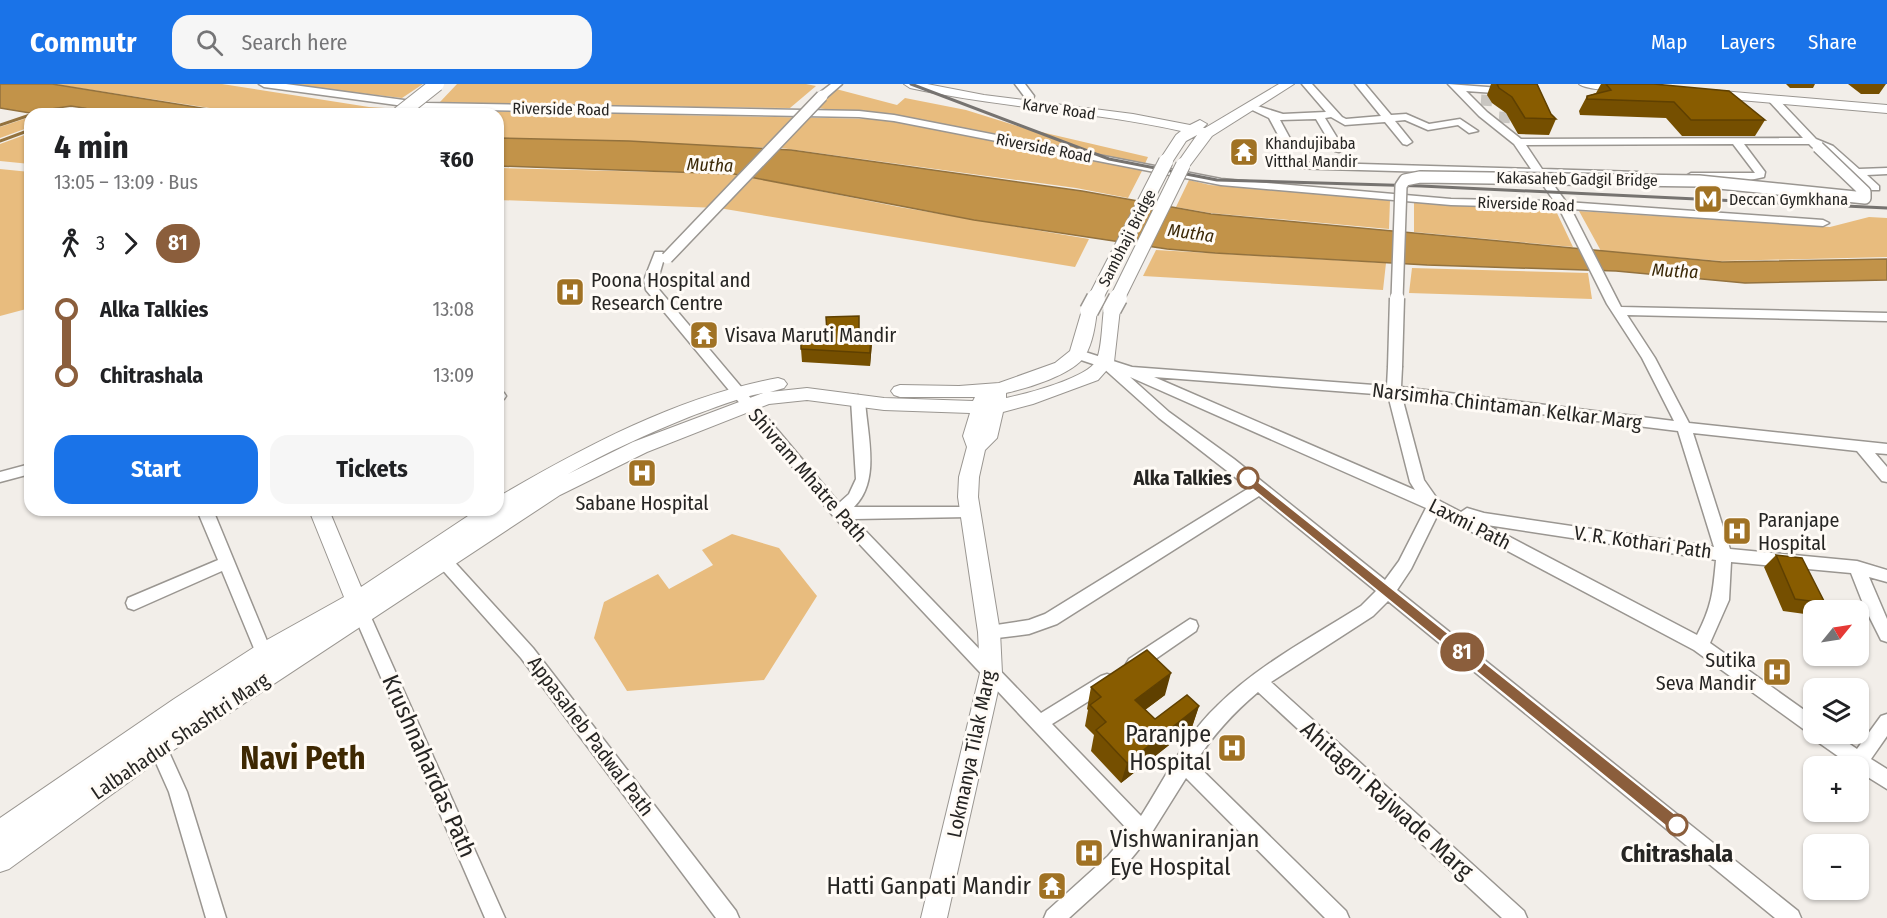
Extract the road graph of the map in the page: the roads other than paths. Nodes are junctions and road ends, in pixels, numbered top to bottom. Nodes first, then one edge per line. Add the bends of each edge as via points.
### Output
1 (264, 84) edge
2 (436, 84) edge
3 (828, 84) edge
4 (837, 84) edge
5 (910, 84) edge
6 (942, 84) edge
7 (1020, 84) edge
8 (1269, 84) edge
9 (1288, 84) edge
10 (1307, 84) edge
11 (1360, 84) edge
12 (1585, 84) edge
13 (1455, 86) edge
14 (1645, 88) edge
15 (1471, 89) junction
16 (1524, 92) edge
17 (1699, 93) edge
18 (819, 95) junction
19 (1772, 99) junction
20 (1028, 100) junction
21 (1251, 107) junction
22 (406, 108) edge
23 (503, 108) edge
24 (504, 108) edge
25 (1887, 109) edge
26 (1220, 113) junction
27 (1335, 114) junction
28 (1319, 116) junction
29 (1158, 118) junction
30 (1274, 118) junction
31 (1389, 119) junction
32 (1509, 127) tunnel mouth
33 (1473, 130) dead end
34 (1202, 131) junction
35 (1736, 141) junction
36 (1407, 142) dead end
37 (1518, 142) junction
38 (1288, 144) dead end
39 (1815, 144) junction
40 (1175, 146) junction
41 (1339, 149) dead end
42 (1290, 165) dead end
43 (1887, 171) edge
44 (1540, 172) junction
45 (1857, 172) junction
46 (1875, 188) dead end
47 (1563, 207) junction
48 (1823, 223) dead end
49 (1615, 308) junction
50 (1887, 317) edge
51 (1077, 354) junction
52 (1105, 362) junction
53 (1126, 370) junction
54 (1394, 391) junction
55 (1182, 397) junction
56 (741, 398) junction
57 (990, 398) junction
58 (858, 400) junction
59 (1164, 415) junction
60 (1684, 427) junction
61 (1861, 446) junction
62 (1887, 449) edge
63 (24, 471) edge
64 (0, 477) edge
65 (1887, 477) edge
66 (1260, 488) junction
67 (504, 503) edge
68 (1435, 505) junction
69 (969, 511) junction
70 (839, 513) junction
71 (206, 516) edge
72 (322, 516) edge
73 (484, 516) edge
74 (1724, 555) junction
75 (444, 561) junction
76 (226, 563) junction
77 (1857, 567) junction
78 (1887, 576) edge
79 (1387, 591) junction
80 (134, 603) dead end
81 (359, 608) junction
82 (1190, 626) dead end
83 (989, 632) junction
84 (1887, 636) edge
85 (1700, 645) junction
86 (264, 653) junction
87 (991, 673) junction
88 (1258, 681) junction
89 (1803, 720) edge
90 (1041, 722) junction
91 (1887, 722) edge
92 (1835, 744) edge
93 (159, 747) junction
94 (1852, 756) edge
95 (1863, 756) edge
96 (1184, 764) junction
97 (1869, 768) edge
98 (1887, 780) edge
99 (1142, 831) junction
100 (0, 833) edge
101 (0, 860) edge
102 (1057, 917) edge
103 (216, 918) edge
104 (495, 918) edge
105 (729, 918) edge
106 (934, 918) edge
107 (1340, 918) edge
108 (1517, 918) edge
109 (1791, 918) edge

1 - 23 street, Riverside Road via 444,107
2 - 22 main road, bridge
3 - 18 street
4 - 18 street
5 - 20 main road, Karve Road via 963,96
6 - 20 main road, Karve Road
7 - 20 street
8 - 26 main road
9 - 21 main road
10 - 27 street
11 - 31 street
12 - 14 main road
13 - 15 street
13 - 37 street
15 - 16 street
15 - 32 street
17 - 19 main road
18 - 56 street, Shivram Mhatre Path, bridge via 661,259 650,280 650,287
19 - 25 main road
19 - 39 street
20 - 29 main road, Karve Road
21 - 30 street
21 - 34 main road
24 - 47 street, Riverside Road via 858,114 1221,182 1451,202
26 - 29 main road
26 - 34 main road
27 - 28 street
27 - 31 street via 1345,122
28 - 30 street
28 - 41 street
29 - 34 main road, Karve Road
29 - 40 main road
30 - 38 street
31 - 33 street via 1409,118 1428,127 1460,122
31 - 36 street
34 - 40 main road, Sambhaji Bridge
34 - 52 main road, Sambhaji Bridge, bridge via 1112,309
35 - 37 street via 1602,138
35 - 39 street
35 - 44 street via 1760,175
37 - 44 street
39 - 45 street via 1829,148
39 - 54 street, Kakasaheb Gadgil Bridge, bridge via 1865,192 1865,198 1699,181 1420,177 1406,180 1401,186
40 - 51 main road, Sambhaji Bridge, bridge via 1089,311
42 - 44 street
43 - 45 street
44 - 47 street
45 - 46 street
47 - 48 street, Riverside Road
47 - 49 street
49 - 50 street
49 - 60 street via 1648,358
51 - 52 street, Laxmi Path
51 - 57 main road, Lalbahadur Shashtri Marg via 1061,368
52 - 53 street, Laxmi Path
52 - 57 main road, Lalbahadur Shashtri Marg via 1092,376 1027,400
52 - 59 street
53 - 54 street, Narsimha Chintaman Kelkar Marg
53 - 55 street, Laxmi Path
54 - 60 street, Narsimha Chintaman Kelkar Marg
54 - 68 street via 1417,482
55 - 59 street via 1167,405
55 - 68 street, Laxmi Path
56 - 57 main road, Lalbahadur Shashtri Marg via 764,385 810,382
56 - 58 main road, Lalbahadur Shashtri Marg via 788,394
56 - 67 main road, Lalbahadur Shashtri Marg via 641,429 591,452
56 - 70 street, Shivram Mhatre Path
56 - 75 main road, Lalbahadur Shashtri Marg via 553,490
57 - 58 main road, Lalbahadur Shashtri Marg via 922,406
57 - 69 main road, Lokmanya Tilak Marg via 988,438 976,447 969,477
58 - 70 street via 863,479 855,496
59 - 66 street
60 - 61 street, Narsimha Chintaman Kelkar Marg
60 - 74 street
61 - 62 street, Narsimha Chintaman Kelkar Marg
61 - 65 street
63 - 64 street
66 - 79 street
66 - 83 street via 1052,620
68 - 74 street, V. R. Kothari Path via 1484,519
68 - 79 street via 1405,565
68 - 85 street, Laxmi Path
69 - 70 street
69 - 83 main road, Lokmanya Tilak Marg
70 - 87 street, Shivram Mhatre Path
71 - 76 street
72 - 81 main road
73 - 81 main road, Lalbahadur Shashtri Marg
74 - 77 street, V. R. Kothari Path
74 - 85 street via 1721,600
75 - 81 main road, Lalbahadur Shashtri Marg
75 - 105 street, Appasaheb Padwal Path via 527,653
76 - 80 street
76 - 86 street
77 - 78 street, V. R. Kothari Path
77 - 84 street
79 - 88 street via 1367,611
79 - 109 street
81 - 86 main road, Lalbahadur Shashtri Marg
81 - 93 main road, Lalbahadur Shashtri Marg
81 - 104 street, Krushnahardas Path
82 - 90 street
83 - 87 main road, Lokmanya Tilak Marg
85 - 89 street, Laxmi Path
86 - 100 main road, Lalbahadur Shashtri Marg
87 - 90 street, Shivram Mhatre Path
87 - 106 main road, Lokmanya Tilak Marg
88 - 96 street via 1222,712
88 - 108 street, Ahitagni Rajwade Marg
90 - 99 street, Shivram Mhatre Path
91 - 95 street
92 - 94 street
93 - 101 main road, Lalbahadur Shashtri Marg
93 - 103 street via 178,792
96 - 99 street
96 - 107 street
97 - 98 street
99 - 102 street via 1115,863

